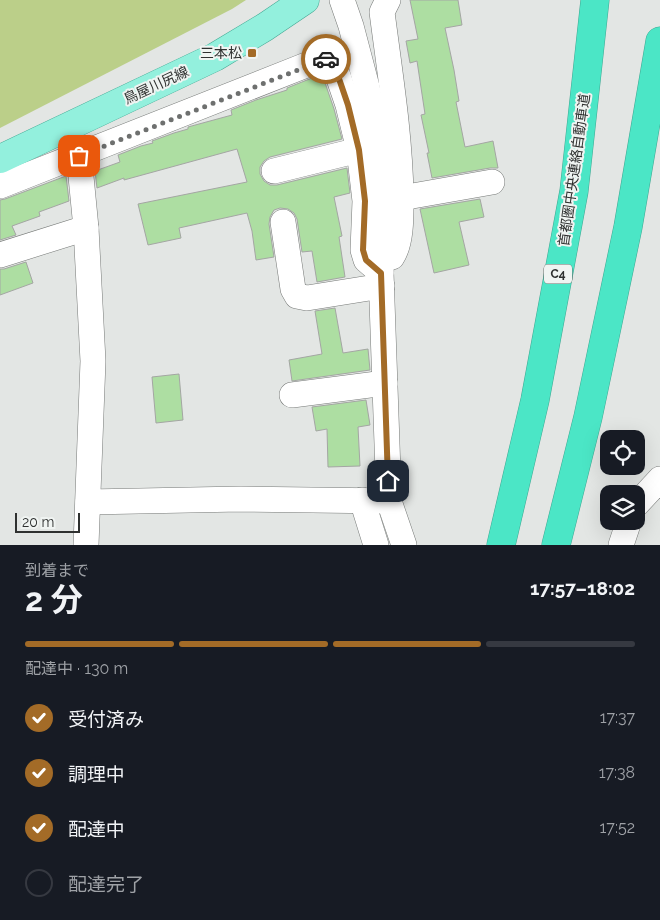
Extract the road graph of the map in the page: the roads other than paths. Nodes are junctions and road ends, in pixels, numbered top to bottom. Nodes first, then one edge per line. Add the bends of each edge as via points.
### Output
1 (305, 0) edge
2 (342, 0) edge
3 (388, 0) edge
4 (595, 0) edge
5 (660, 41) edge
6 (359, 150) junction
7 (79, 156) junction
8 (0, 159) edge
9 (274, 171) dead end
10 (492, 182) dead end
11 (0, 186) edge
12 (401, 198) junction
13 (283, 222) dead end
14 (86, 228) junction
15 (0, 255) edge
16 (381, 279) junction
17 (385, 383) junction
18 (292, 395) dead end
19 (660, 479) edge
20 (645, 495) edge
21 (362, 500) junction
22 (389, 501) junction
23 (88, 502) junction
24 (626, 530) edge
25 (86, 545) edge
26 (376, 545) edge
27 (404, 545) edge
28 (500, 545) edge
29 (556, 545) edge
30 (621, 545) edge

1 - 8 main road, 鳥屋川尻線 via 215,57
2 - 16 street via 367,87 380,151 383,211
3 - 12 street via 382,12 396,119
4 - 28 highway, 首都圏中央連絡自動車道 / C4 via 574,191 535,400
5 - 29 highway via 628,227 588,417
6 - 7 street via 334,64 324,58
6 - 9 street
6 - 16 street via 365,201 363,250 366,260
7 - 11 street
7 - 14 street
10 - 12 street
12 - 16 street via 396,250
13 - 16 street via 293,289 297,296 307,298
14 - 15 street
14 - 23 street via 93,361
16 - 17 street
17 - 18 street
17 - 22 street
19 - 20 street
21 - 22 street
21 - 23 street
21 - 26 street
22 - 27 street
23 - 25 street
24 - 30 street

